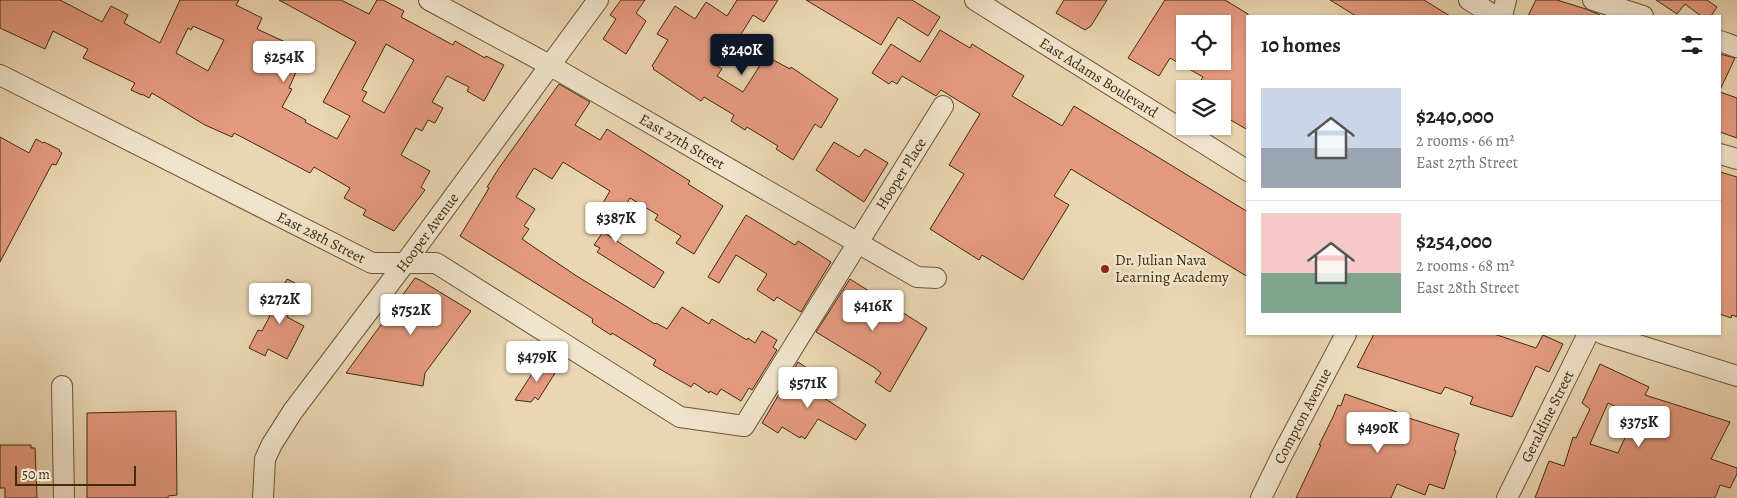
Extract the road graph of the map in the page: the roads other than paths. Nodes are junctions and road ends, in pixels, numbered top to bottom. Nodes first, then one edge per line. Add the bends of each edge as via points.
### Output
1 (429, 0) edge
2 (598, 0) edge
3 (975, 0) edge
4 (1469, 0) edge
5 (1506, 0) edge
6 (1593, 0) edge
7 (1493, 15) edge
8 (1502, 15) edge
9 (1640, 15) edge
10 (1721, 41) edge
11 (1737, 47) edge
12 (551, 66) junction
13 (0, 75) edge
14 (944, 106) dead end
15 (1721, 154) edge
16 (1737, 159) edge
17 (1246, 170) edge
18 (858, 242) junction
19 (405, 263) junction
20 (936, 278) dead end
21 (1345, 335) edge
22 (1588, 335) edge
23 (1606, 335) edge
24 (1737, 376) edge
25 (62, 386) dead end
26 (64, 498) edge
27 (263, 498) edge
28 (1262, 498) edge
29 (1507, 498) edge

1 - 12 street, East 27th Street
2 - 12 street, Hooper Avenue
3 - 17 street, East Adams Boulevard
4 - 7 street
5 - 8 street
6 - 9 street
10 - 11 street
12 - 18 street, East 27th Street
12 - 19 street, Hooper Avenue
13 - 19 street, East 28th Street via 367,261
14 - 18 street, Hooper Place
15 - 16 street
18 - 19 street, East 28th Street via 744,426 680,417 436,263
18 - 20 street, East 27th Street via 916,277
19 - 27 street, Hooper Avenue via 293,411 272,444 265,459
21 - 28 street, Compton Avenue
22 - 29 street, Geraldine Street
23 - 24 street
25 - 26 street

